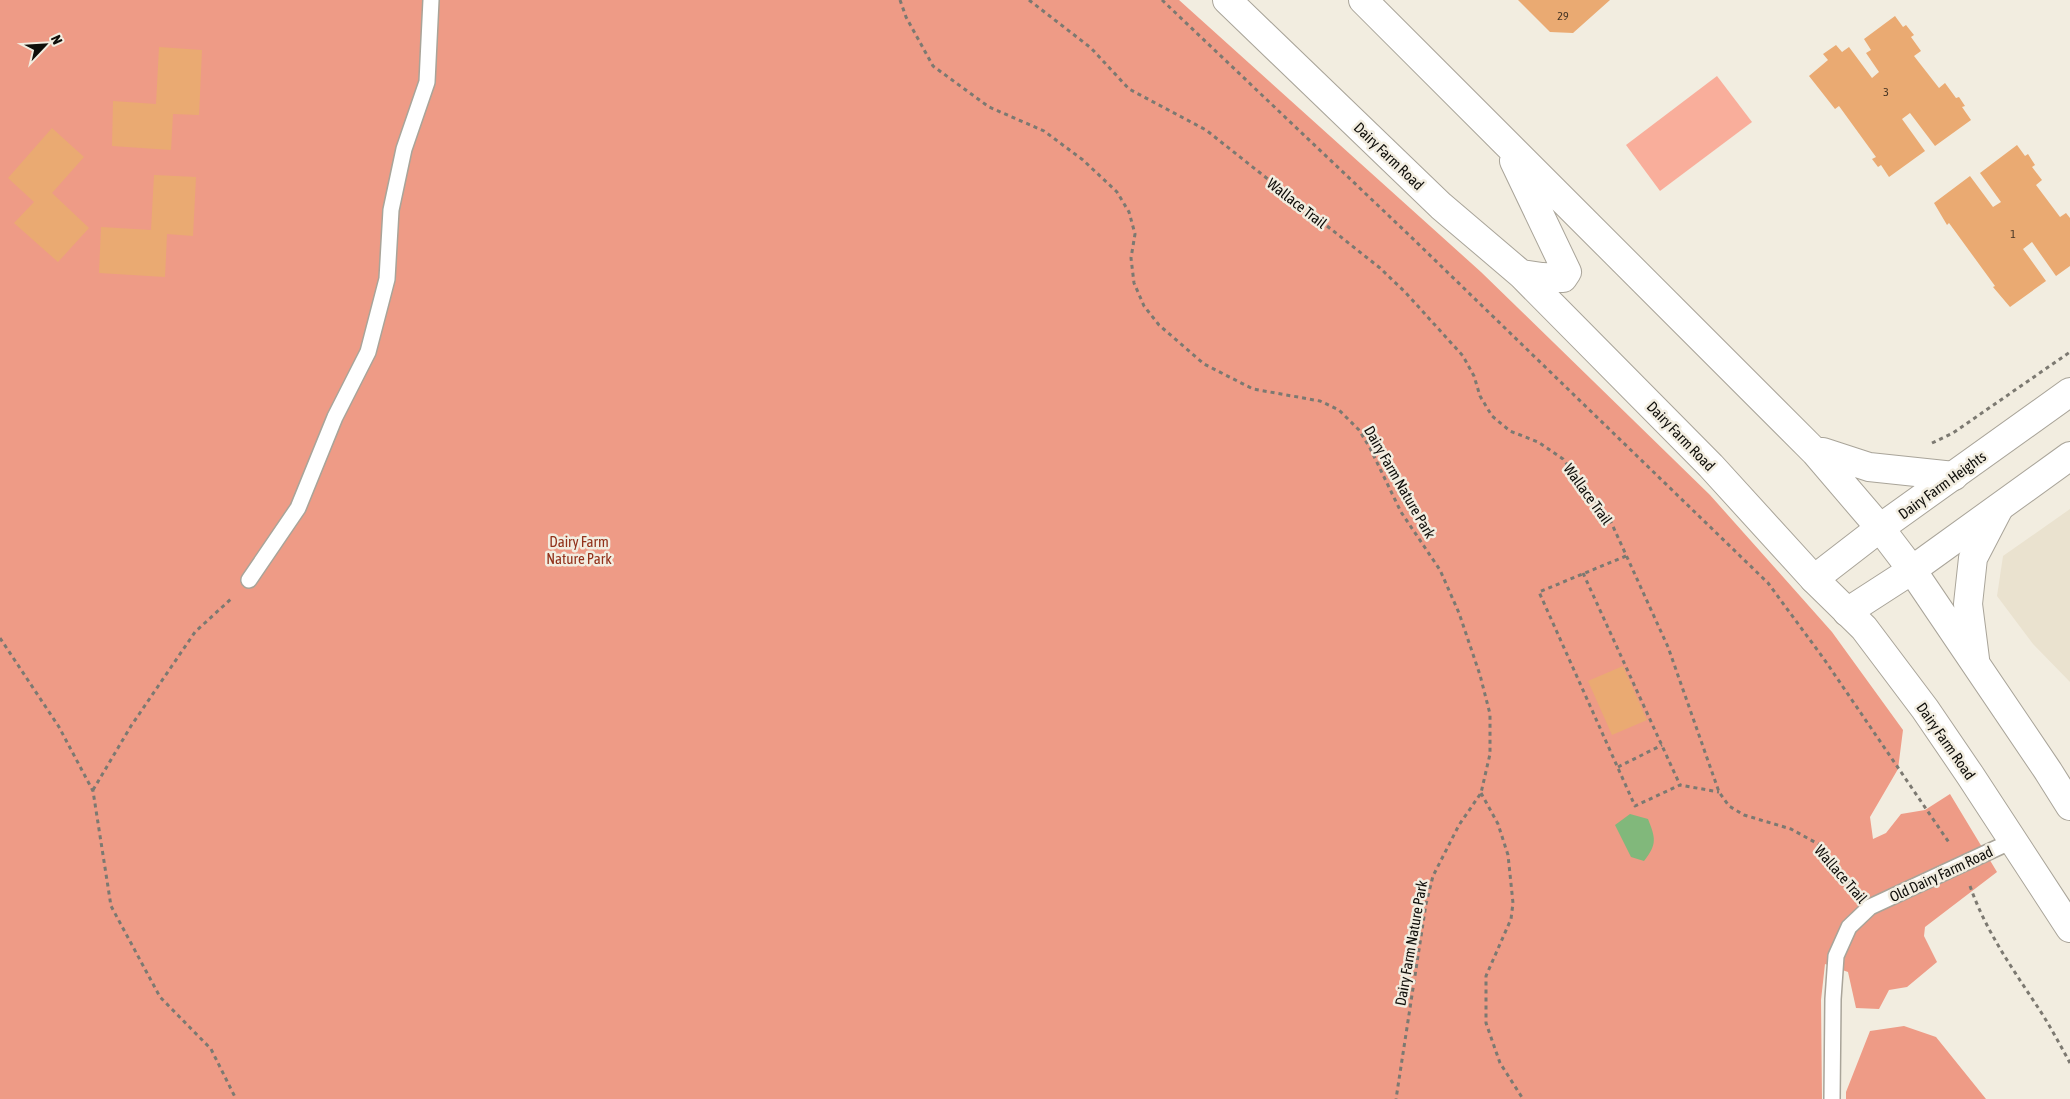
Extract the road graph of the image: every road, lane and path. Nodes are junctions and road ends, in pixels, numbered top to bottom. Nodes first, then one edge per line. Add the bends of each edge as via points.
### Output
1 (431, 0) edge
2 (900, 0) edge
3 (1029, 0) edge
4 (1162, 0) edge
5 (1227, 0) edge
6 (1363, 0) edge
7 (1506, 144) junction
8 (1521, 274) junction
9 (2070, 352) edge
10 (2070, 392) edge
11 (1924, 446) dead end
12 (1815, 452) junction
13 (2070, 456) edge
14 (1954, 476) junction
15 (1999, 508) junction
16 (1880, 528) junction
17 (1626, 556) junction
18 (1912, 570) junction
19 (1583, 573) junction
20 (1814, 579) junction
21 (249, 580) joint
22 (1847, 612) junction
23 (0, 638) edge
24 (1976, 664) junction
25 (1662, 745) junction
26 (1618, 767) junction
27 (1680, 784) junction
28 (93, 791) junction
29 (1719, 792) junction
30 (1481, 793) junction
31 (2070, 806) edge
32 (2012, 841) junction
33 (1962, 863) junction
34 (1870, 907) junction
35 (2070, 928) edge
36 (2070, 1063) edge
37 (236, 1099) edge
38 (1396, 1099) edge
39 (1523, 1099) edge
40 (1832, 1099) edge

1 - 21 lane via 427,82 404,149 392,210 387,279 368,352 335,418 298,508
2 - 30 path, Dairy Farm Nature Park via 933,66 989,107 1044,131 1083,160 1117,192 1129,212 1135,234 1131,258 1134,283 1144,306 1160,325 1204,364 1253,389 1320,400 1339,410 1359,430 1382,468 1401,512 1440,570 1480,675 1490,714 1490,754
3 - 17 path, Wallace Trail via 1091,48 1129,89 1206,130 1380,268 1463,356 1492,416 1510,431 1538,442 1563,459 1611,522
4 - 33 path via 1768,583 1824,659
5 - 8 main road, Dairy Farm Road via 1442,206
6 - 7 main road
7 - 8 main road via 1567,272 1563,278
7 - 12 main road
8 - 20 main road, Dairy Farm Road via 1711,466
9 - 11 path via 1953,433
10 - 14 main road, Dairy Farm Heights
12 - 14 main road via 1869,467
12 - 16 main road
13 - 15 main road
14 - 16 main road, Dairy Farm Heights
15 - 18 main road
15 - 24 main road via 1973,558 1968,604
16 - 18 main road
16 - 20 main road, Dairy Farm Heights
17 - 19 path
17 - 29 path, Wallace Trail via 1668,647
18 - 22 main road
18 - 24 main road
19 - 25 path
19 - 26 path via 1540,592
20 - 22 main road, Dairy Farm Road
21 - 28 path via 195,632 131,726
22 - 32 main road, Dairy Farm Road via 1864,628 1925,709
23 - 28 path via 59,726
24 - 31 main road
25 - 26 path
25 - 27 path
26 - 27 path via 1635,806
27 - 29 path
28 - 37 path via 111,906 160,997 211,1049
29 - 34 path, Wallace Trail via 1729,806 1744,815 1791,829 1820,845
30 - 38 path, Dairy Farm Nature Park via 1459,825 1433,876
30 - 39 path via 1498,824 1508,855 1513,903 1511,919 1486,976 1486,1023 1500,1063
32 - 33 lane, Old Dairy Farm Road
32 - 35 main road, Dairy Farm Road
33 - 34 lane, Old Dairy Farm Road
33 - 36 path via 1979,911
34 - 40 lane, Wallace Trail via 1849,927 1836,956

